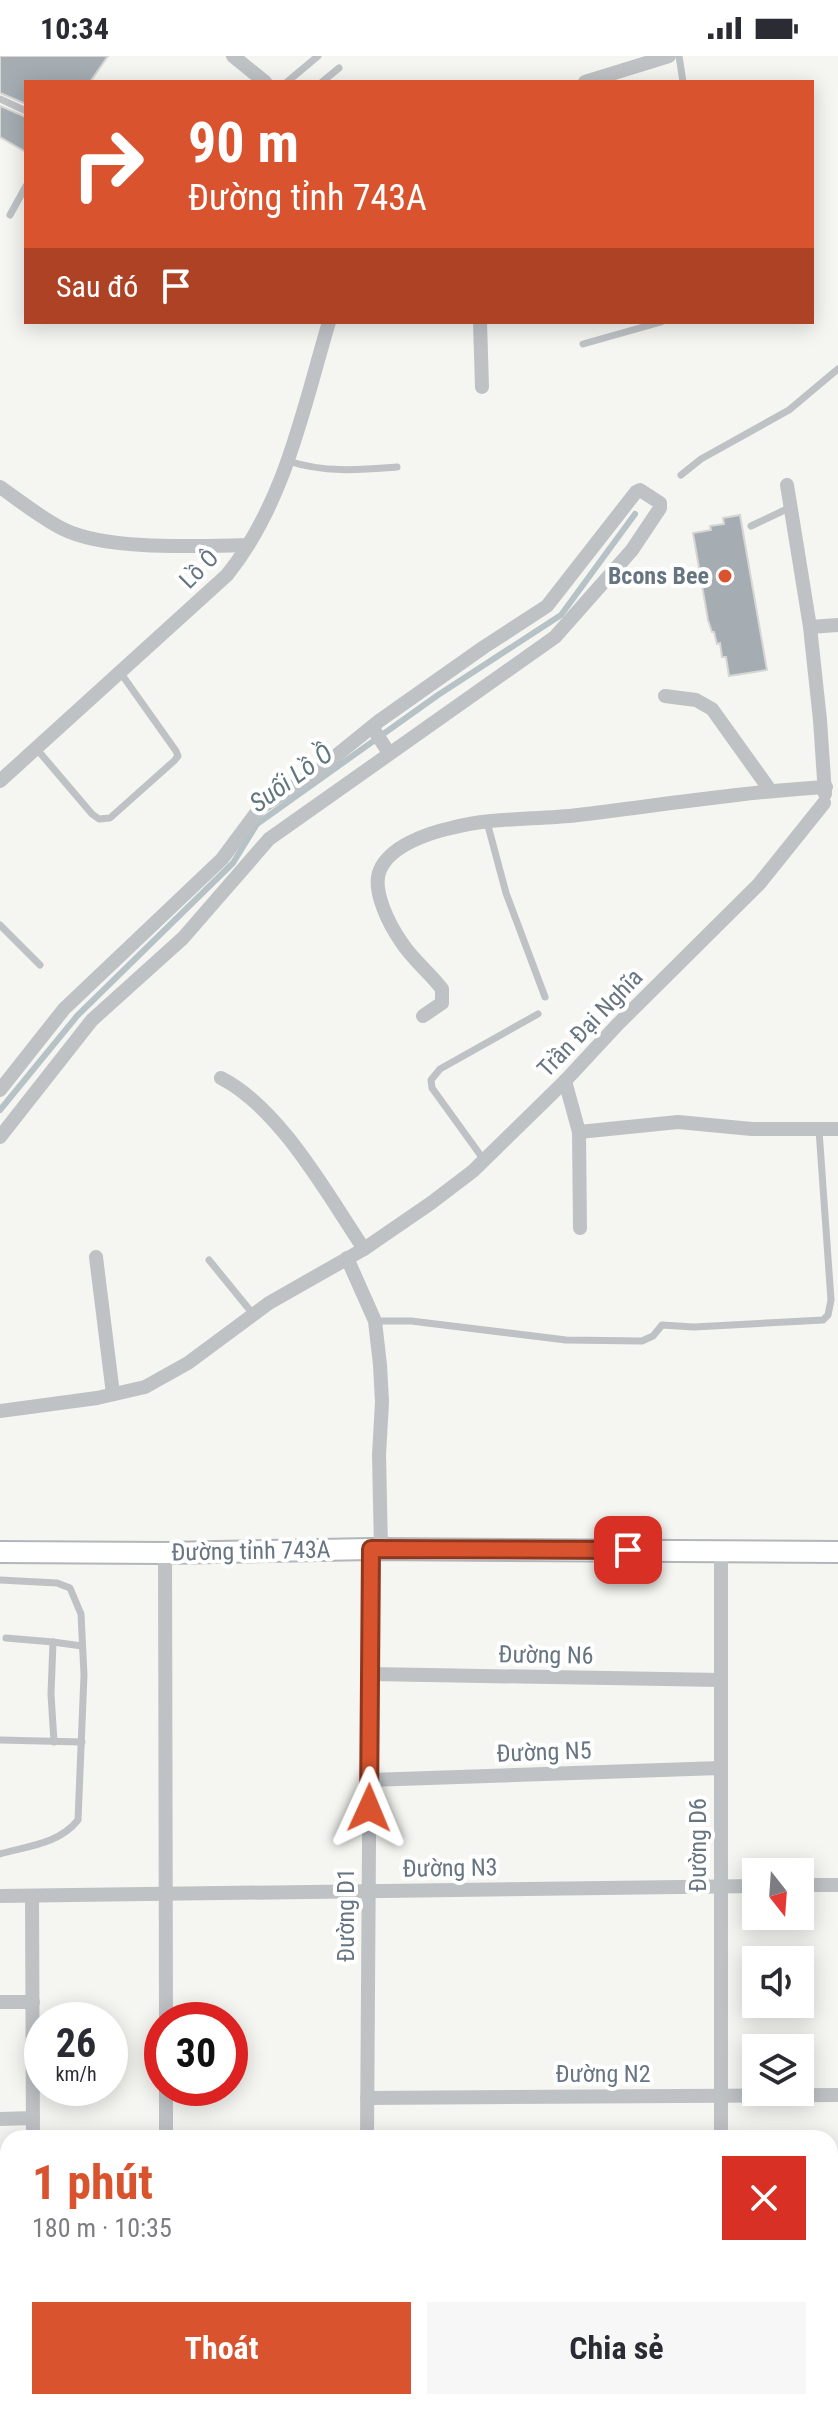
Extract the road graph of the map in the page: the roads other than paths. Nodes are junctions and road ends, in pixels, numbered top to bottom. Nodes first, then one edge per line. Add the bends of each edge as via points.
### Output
1 (233, 56) edge
2 (318, 56) edge
3 (679, 56) edge
4 (659, 57) edge
5 (339, 68) dead end
6 (263, 80) edge
7 (289, 80) edge
8 (324, 80) edge
9 (591, 80) edge
10 (683, 80) edge
11 (0, 99) edge
12 (24, 110) edge
13 (24, 190) edge
14 (10, 215) dead end
15 (328, 324) edge
16 (480, 324) edge
17 (654, 324) edge
18 (583, 344) dead end
19 (838, 369) edge
20 (482, 387) dead end
21 (288, 461) junction
22 (397, 467) dead end
23 (681, 475) dead end
24 (787, 485) dead end
25 (0, 487) edge
26 (791, 507) junction
27 (751, 526) dead end
28 (248, 545) junction
29 (838, 625) edge
30 (810, 627) junction
31 (120, 672) junction
32 (665, 696) dead end
33 (838, 718) edge
34 (820, 720) junction
35 (380, 740) junction
36 (35, 747) junction
37 (0, 781) edge
38 (826, 787) junction
39 (770, 790) junction
40 (831, 804) edge
41 (487, 822) junction
42 (0, 925) edge
43 (40, 965) dead end
44 (545, 997) dead end
45 (538, 1014) dead end
46 (423, 1016) dead end
47 (221, 1078) dead end
48 (565, 1081) junction
49 (0, 1090) edge
50 (838, 1129) edge
51 (819, 1130) junction
52 (579, 1132) junction
53 (0, 1137) edge
54 (484, 1160) junction
55 (580, 1228) dead end
56 (364, 1249) junction
57 (96, 1257) dead end
58 (347, 1258) junction
59 (209, 1260) dead end
60 (253, 1315) junction
61 (375, 1321) junction
62 (113, 1394) junction
63 (0, 1411) edge
64 (376, 1549) junction
65 (721, 1551) junction
66 (0, 1552) edge
67 (838, 1552) edge
68 (165, 1553) junction
69 (0, 1580) edge
70 (6, 1638) dead end
71 (53, 1642) junction
72 (82, 1646) junction
73 (370, 1674) junction
74 (721, 1680) junction
75 (0, 1740) edge
76 (54, 1742) junction
77 (82, 1742) junction
78 (720, 1768) junction
79 (370, 1780) junction
80 (0, 1854) edge
81 (814, 1885) edge
82 (838, 1885) edge
83 (721, 1886) junction
84 (742, 1886) edge
85 (368, 1891) junction
86 (166, 1894) junction
87 (0, 1896) edge
88 (32, 1896) junction
89 (0, 2002) edge
90 (24, 2002) edge
91 (33, 2002) edge
92 (166, 2002) edge
93 (838, 2095) edge
94 (721, 2096) junction
95 (367, 2098) junction
96 (33, 2106) edge
97 (166, 2106) edge
98 (33, 2118) junction
99 (0, 2119) edge
100 (33, 2130) edge
101 (166, 2130) edge
102 (367, 2130) edge
103 (721, 2130) edge

1 - 6 street
2 - 7 lane
3 - 10 lane
4 - 9 street
5 - 8 lane
11 - 12 lane
13 - 14 lane
15 - 21 street, Lồ Ô
16 - 20 street
17 - 18 lane
19 - 23 lane via 789,410
21 - 22 lane via 340,471
21 - 28 street, Lồ Ô
24 - 26 street
25 - 28 street via 62,529 87,538 173,547
26 - 27 lane
26 - 30 street
28 - 31 street, Lồ Ô via 227,575
29 - 30 street
30 - 34 street
31 - 36 street, Lồ Ô
31 - 36 lane via 176,751 178,756 164,771 110,818 99,819
32 - 39 street via 696,700 712,709
33 - 34 street
34 - 38 street
35 - 35 street via 484,647 547,606 636,492 660,503 632,550 555,637
35 - 49 street via 260,808 222,859 64,1009
35 - 53 street via 269,839 183,938 92,1020
36 - 37 street, Lồ Ô
38 - 39 street
38 - 40 street
39 - 41 street
40 - 48 street, Trần Đại Nghĩa
41 - 44 lane via 506,893
41 - 46 street via 419,839 399,849 379,872 378,888 402,943 442,989 442,1003
42 - 43 lane
45 - 54 lane via 440,1069 431,1080
47 - 56 street via 254,1100 273,1121
48 - 52 street
48 - 54 street, Trần Đại Nghĩa
50 - 51 street
51 - 52 street via 678,1122
51 - 61 lane via 831,1300 823,1320 662,1325 642,1341 566,1340
52 - 55 street
54 - 56 street, Trần Đại Nghĩa
56 - 58 street, Trần Đại Nghĩa
57 - 62 street
58 - 60 street, Trần Đại Nghĩa
58 - 61 street
59 - 60 lane
60 - 62 street, Trần Đại Nghĩa via 188,1363 145,1387
61 - 64 street via 382,1402
62 - 63 street, Trần Đại Nghĩa
64 - 65 main road, Đường tỉnh 743A
64 - 68 main road, Đường tỉnh 743A
64 - 73 street, Đường D1
65 - 67 main road, Đường tỉnh 743A
65 - 74 street, Đường D6
66 - 68 main road, Đường tỉnh 743A
68 - 86 street
69 - 72 lane via 70,1588 81,1614
70 - 71 lane
71 - 72 lane
71 - 76 lane
72 - 77 lane
73 - 74 street, Đường N6
73 - 79 street, Đường D1
74 - 78 street, Đường D6
75 - 76 lane
76 - 77 lane
77 - 80 lane via 78,1820 70,1831
78 - 79 street, Đường N5
78 - 83 street, Đường D6
79 - 85 street, Đường D1
81 - 82 street
83 - 84 street, Đường N3
83 - 85 street, Đường N3
83 - 94 street, Đường D6
85 - 86 street, Đường N3
85 - 95 street, Đường D1
86 - 88 street, Đường N3
86 - 92 street
87 - 88 street, Đường N3
88 - 91 street
89 - 90 street
93 - 94 street, Đường N2
94 - 95 street, Đường N2
94 - 103 street, Đường D6
95 - 102 street, Đường D1
96 - 98 street
97 - 101 street
98 - 99 street
98 - 100 street

